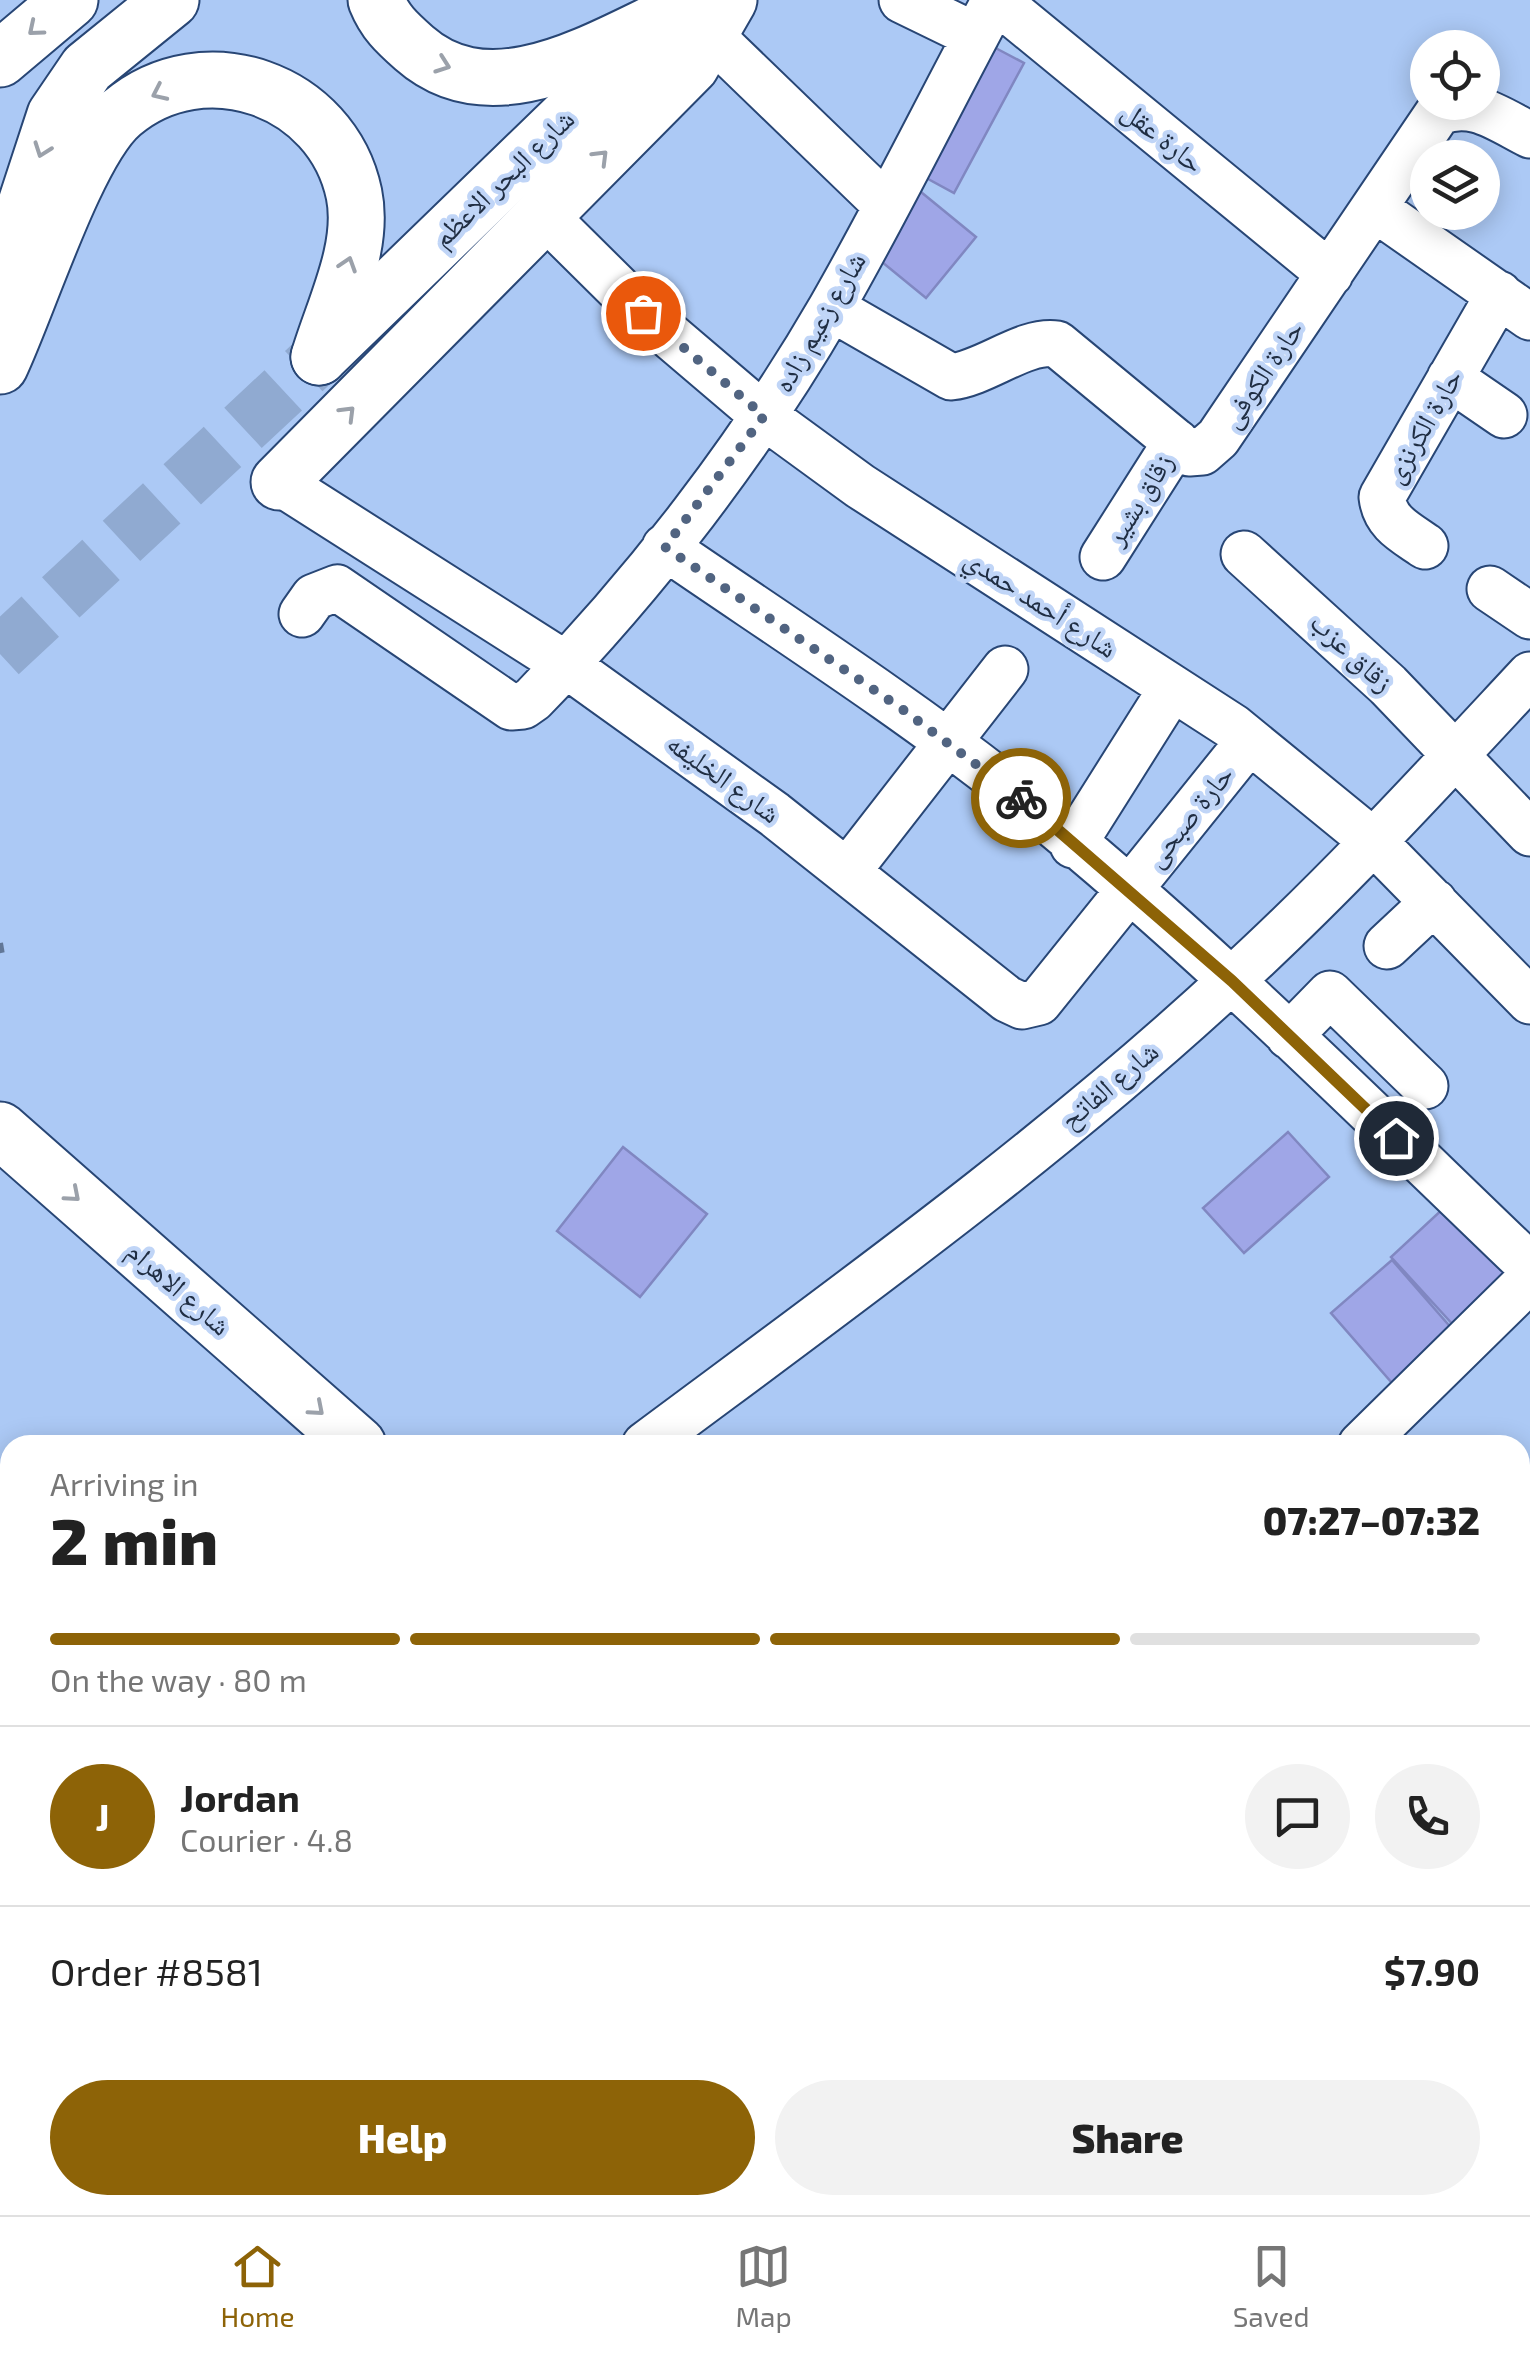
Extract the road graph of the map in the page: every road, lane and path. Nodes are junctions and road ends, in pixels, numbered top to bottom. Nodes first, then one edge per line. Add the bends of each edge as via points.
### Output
1 (70, 0) edge
2 (171, 0) edge
3 (376, 0) edge
4 (902, 0) edge
5 (989, 12) edge
6 (700, 13) edge
7 (0, 60) edge
8 (1530, 135) edge
9 (886, 205) junction
10 (1374, 208) junction
11 (544, 215) junction
12 (1330, 274) junction
13 (0, 283) edge
14 (1514, 305) edge
15 (831, 308) junction
16 (1444, 362) junction
17 (0, 366) edge
18 (1504, 415) dead end
19 (764, 416) junction
20 (1176, 442) junction
21 (279, 482) joint
22 (1426, 546) dead end
23 (665, 547) junction
24 (1244, 554) dead end
25 (1103, 557) dead end
26 (1490, 588) dead end
27 (302, 614) dead end
28 (1530, 616) edge
29 (564, 664) junction
30 (1006, 669) dead end
31 (1530, 675) edge
32 (1172, 688) junction
33 (1249, 740) junction
34 (948, 743) junction
35 (1455, 756) junction
36 (1530, 832) edge
37 (1375, 842) junction
38 (1074, 844) junction
39 (847, 872) junction
40 (1128, 892) junction
41 (1434, 902) junction
42 (0, 943) edge
43 (1386, 946) dead end
44 (2, 956) edge
45 (1232, 981) junction
46 (1530, 1001) edge
47 (1289, 1036) junction
48 (1426, 1086) dead end
49 (0, 1130) edge
50 (1530, 1266) edge
51 (1530, 1279) edge
52 (347, 1435) edge
53 (658, 1435) edge
54 (1371, 1435) edge

1 -> 7 main road
2 -> 13 main road via 87,68 55,115
3 -> 6 main road via 385,22 433,65 495,80 558,66
4 - 5 street, حارة عقل
5 - 9 street, شارع زعيم زاده
5 - 12 street, حارة عقل
6 - 9 street
11 -> 6 main road via 692,66
6 -> 17 main road, شارع البحر الاعظم via 319,356 354,246 354,196 338,148 305,110 261,86 212,78 163,88 120,114 90,154
8 - 10 street, حارة الكوفى via 1476,108 1454,105 1438,113
9 - 15 street, شارع زعيم زاده
10 - 12 street, حارة الكوفى
10 - 14 street
11 - 19 street, شارع أحمد حمدي via 643,313
21 -> 11 main road
12 - 20 street, حارة الكوفى via 1218,438 1202,452 1189,453
14 - 16 street, حارة الكرنزى
15 - 19 street, شارع زعيم زاده
15 - 20 street via 951,376 972,374 1044,342 1058,344
16 - 18 street
16 - 22 street, حارة الكرنزى via 1382,497 1392,524
19 - 23 street, شارع زعيم زاده
19 - 32 street, شارع أحمد حمدي
20 - 25 street, زقاق بشير
21 - 29 street, شارع الخليفه
23 - 29 street, شارع زعيم زاده
23 - 34 street
24 - 35 street, زقاق عزب
26 - 28 street
27 - 29 street, شارع زعيم زاده via 324,590 349,593 511,707 533,699
29 - 39 street, شارع الخليفه
30 - 34 street
31 - 35 street, شارع الفاتح
32 - 33 street, شارع أحمد حمدي
32 - 38 street
33 - 37 street, شارع أحمد حمدي
33 - 40 street, حارة صبحى
34 - 38 street
34 - 39 street
35 - 36 street, زقاق عزب
35 - 37 street, شارع الفاتح
37 - 41 street, شارع أحمد حمدي
37 - 45 street, شارع الفاتح
38 - 40 street
39 - 40 street, شارع الخليفه via 1022,1006 1039,1002
40 - 45 street
41 - 43 street
41 - 46 street, شارع أحمد حمدي
42 - 44 path
45 - 47 street
45 - 53 street, شارع الفاتح via 1026,1156
47 - 48 street via 1330,994
47 - 50 street
49 -> 52 main road, شارع الاهرام
51 - 54 street

